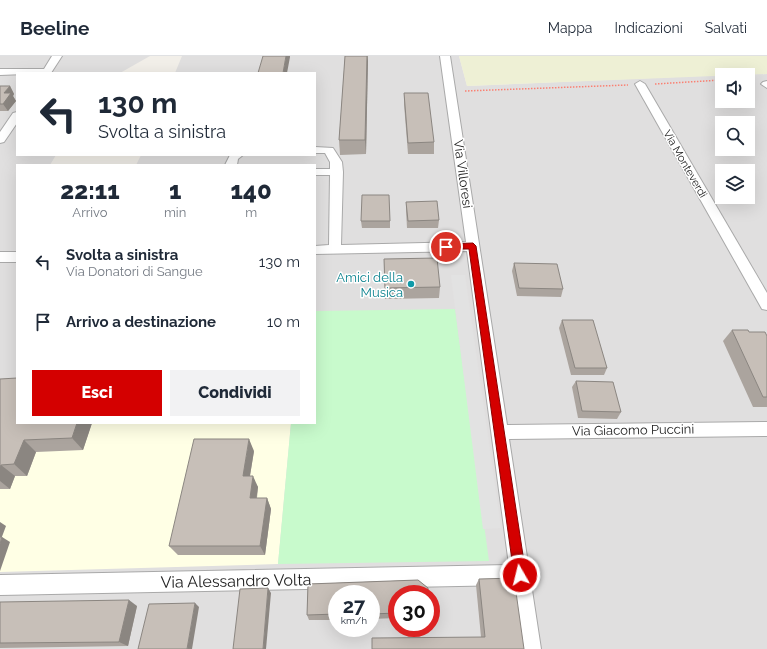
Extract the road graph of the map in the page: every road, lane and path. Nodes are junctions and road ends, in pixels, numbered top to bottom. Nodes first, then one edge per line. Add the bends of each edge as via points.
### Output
1 (57, 56) edge
2 (445, 56) edge
3 (0, 72) edge
4 (16, 72) edge
5 (47, 72) edge
6 (640, 84) dead end
7 (537, 90) dead end
8 (450, 92) junction
9 (16, 116) edge
10 (0, 140) edge
11 (316, 150) edge
12 (316, 172) edge
13 (337, 172) junction
14 (473, 246) junction
15 (335, 249) junction
16 (316, 250) edge
17 (0, 257) edge
18 (16, 257) edge
19 (767, 305) edge
20 (767, 429) edge
21 (499, 432) junction
22 (520, 575) junction
23 (0, 585) edge
24 (531, 649) edge

1 - 5 street
2 - 8 street, Via Villoresi
3 - 4 street
6 - 19 street, Via Monteverdi
7 - 8 path
8 - 14 street, Via Villoresi
9 - 10 street
11 - 13 street via 329,150 336,162
12 - 13 street
13 - 15 street
14 - 15 street
14 - 21 street, Via Villoresi
15 - 16 street
17 - 18 street
20 - 21 street, Via Giacomo Puccini
21 - 22 street, Via Villoresi
22 - 23 street, Via Alessandro Volta
22 - 24 street, Via Villoresi

